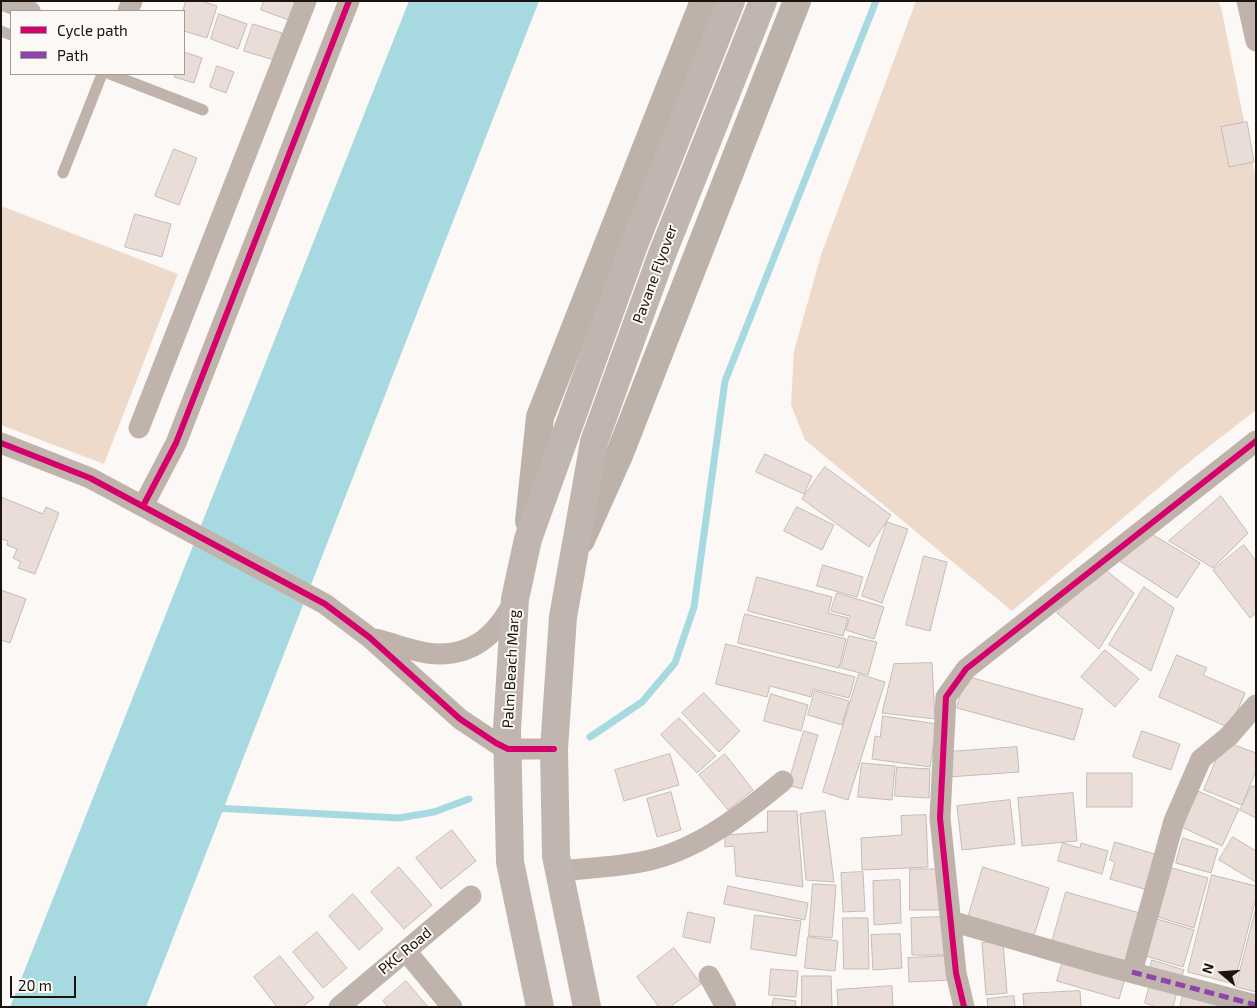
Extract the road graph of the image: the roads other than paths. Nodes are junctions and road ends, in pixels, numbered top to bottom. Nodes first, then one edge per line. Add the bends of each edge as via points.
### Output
1 (5, 1) edge
2 (306, 1) edge
3 (349, 1) edge
4 (704, 1) edge
5 (731, 1) edge
6 (763, 1) edge
7 (797, 1) edge
8 (1247, 1) edge
9 (28, 10) edge
10 (1256, 41) edge
11 (102, 75) edge
12 (113, 75) edge
13 (203, 110) dead end
14 (62, 173) dead end
15 (139, 428) dead end
16 (1256, 441) edge
17 (1, 443) edge
18 (150, 510) junction
19 (528, 540) junction
20 (575, 554) junction
21 (515, 599) junction
22 (369, 637) junction
23 (1256, 705) edge
24 (508, 749) junction
25 (554, 749) junction
26 (783, 781) dead end
27 (559, 872) junction
28 (471, 896) dead end
29 (951, 921) junction
30 (406, 951) junction
31 (1132, 972) junction
32 (709, 976) dead end
33 (1256, 1005) edge
34 (339, 1007) edge
35 (452, 1007) edge
36 (540, 1007) edge
37 (587, 1007) edge
38 (726, 1007) edge
39 (964, 1007) edge

1 - 9 street
2 - 15 street
3 - 18 street
4 - 19 main road via 540,417
5 - 19 main road, Pavane Flyover via 634,246
6 - 20 main road, Pavane Flyover via 661,257 594,442
7 - 20 main road via 620,452
8 - 10 street
11 - 14 lane
12 - 13 lane
16 - 29 street via 966,669 946,697 940,818
17 - 18 street via 90,478
18 - 22 street via 326,604
19 - 21 main road, Palm Beach Marg
20 - 25 main road via 563,617
21 - 22 street via 493,633 479,644 463,650 429,653
21 - 24 main road, Palm Beach Marg
22 - 24 street via 460,719
23 - 31 street via 1229,736 1201,760 1174,821
24 - 25 street
24 - 36 main road, Palm Beach Marg via 510,862
25 - 27 main road
26 - 27 street via 706,837 682,850 647,861
27 - 37 main road
28 - 30 street, PKC Road
29 - 31 street
29 - 39 street via 956,973
30 - 34 street, PKC Road
30 - 35 street
31 - 33 street
32 - 38 street

